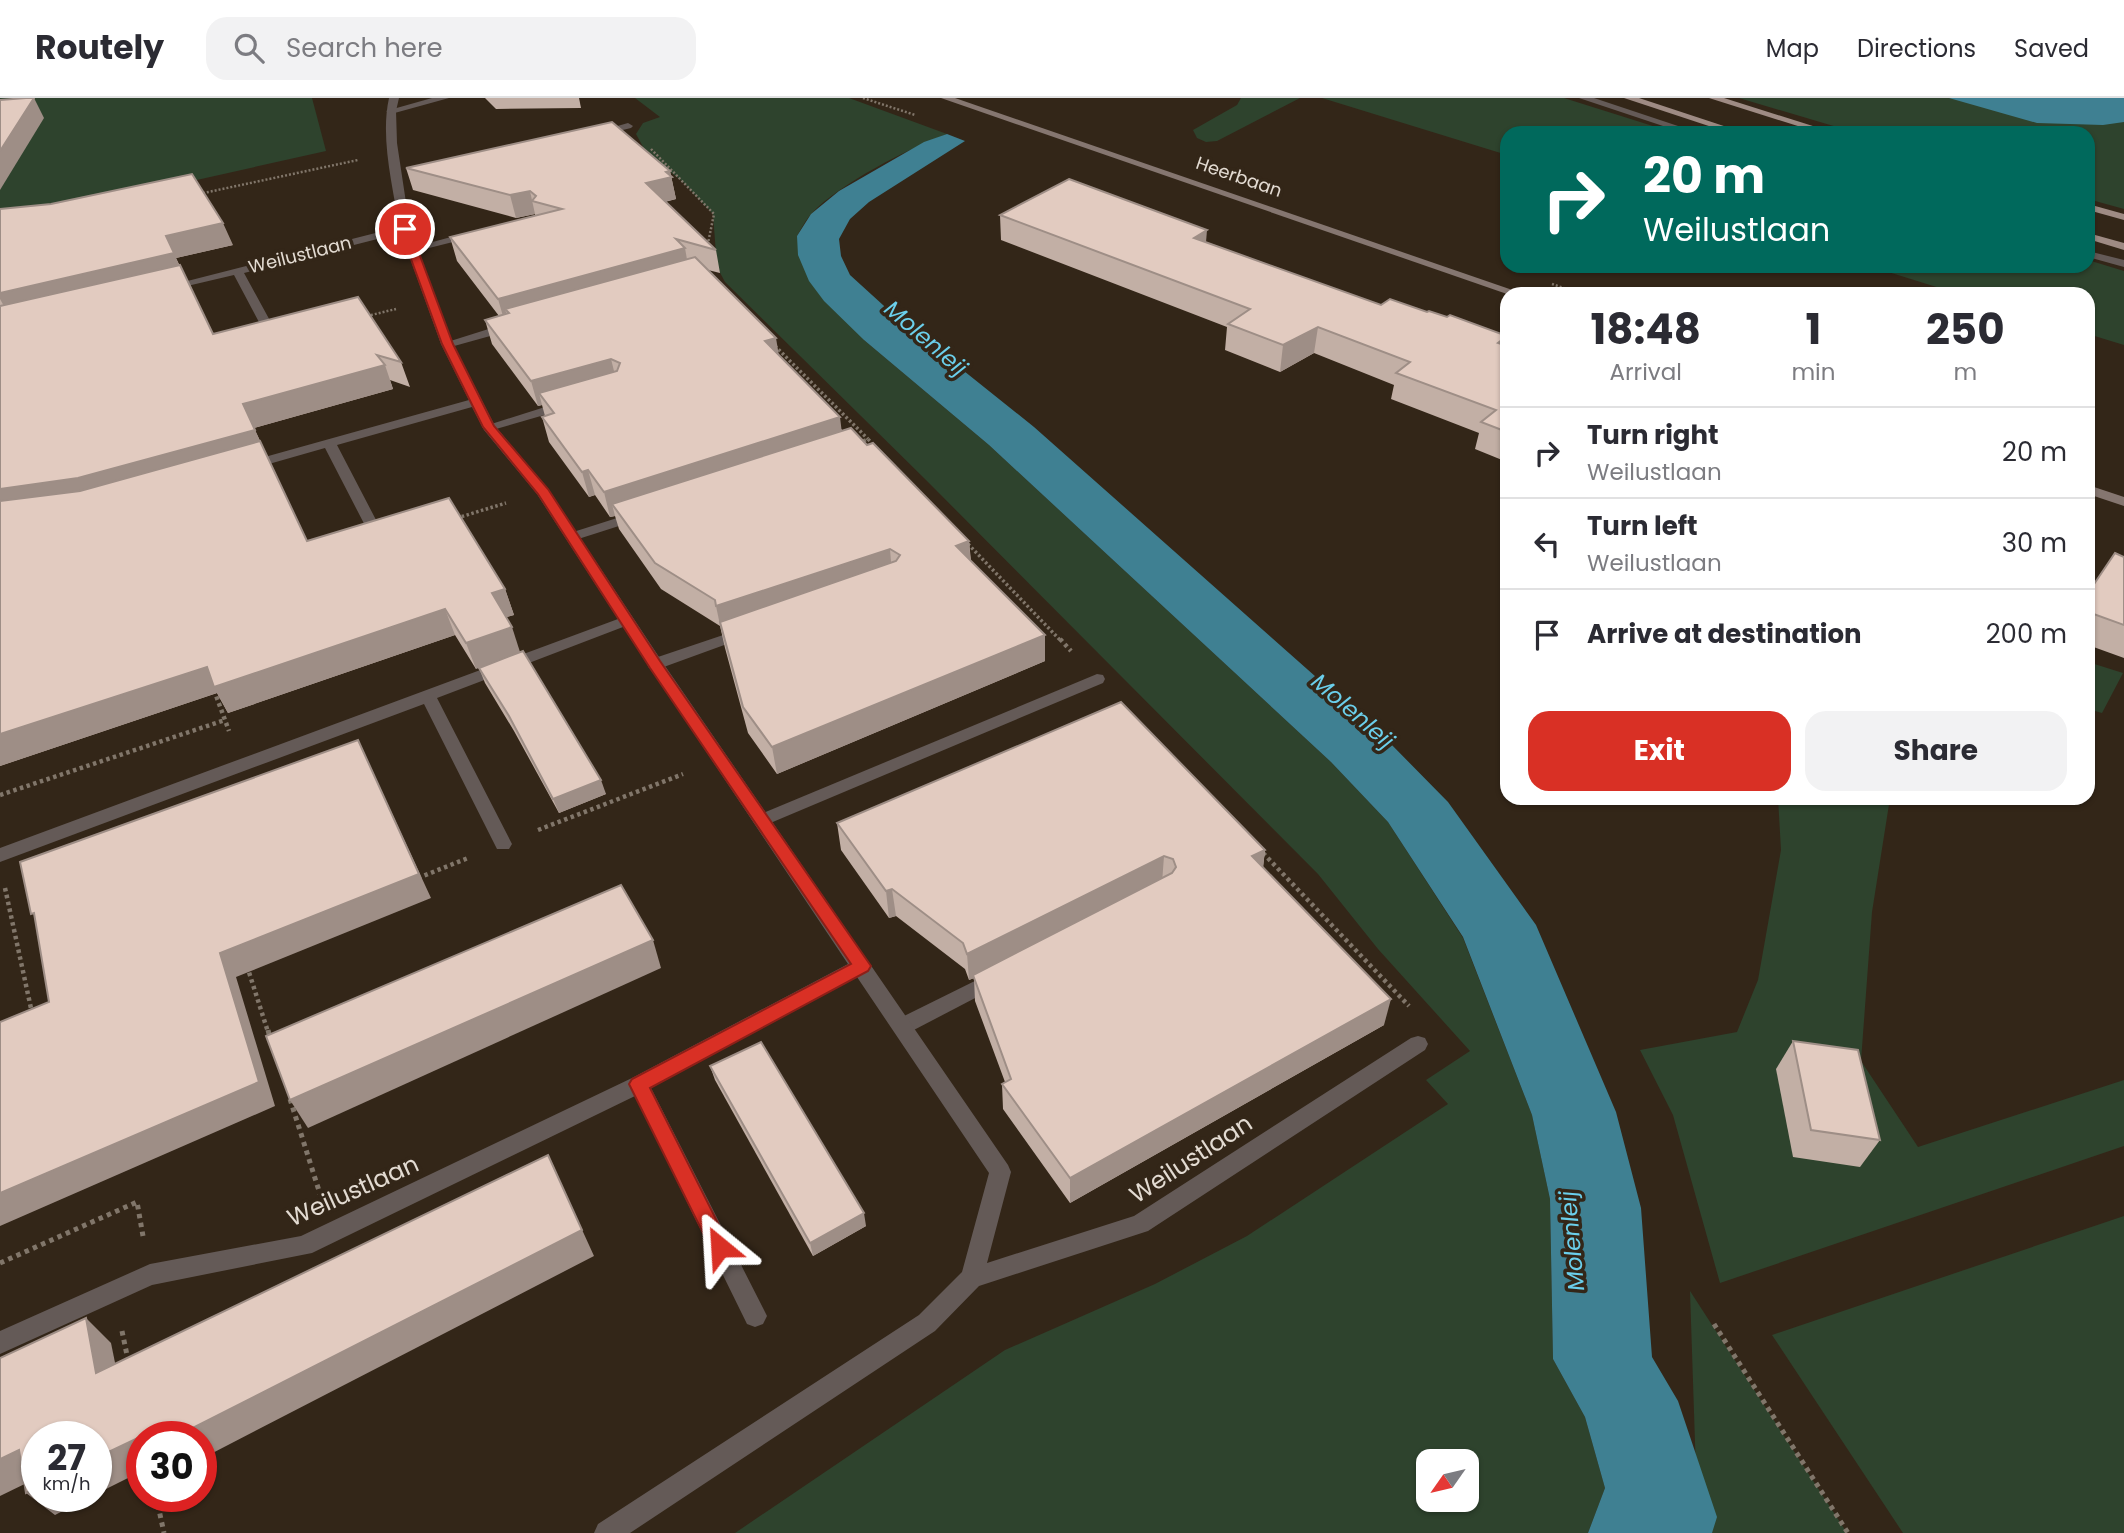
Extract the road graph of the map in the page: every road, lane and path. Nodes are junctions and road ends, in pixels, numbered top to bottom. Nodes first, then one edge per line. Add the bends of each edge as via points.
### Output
1 (444, 98) edge
2 (946, 98) edge
3 (1584, 98) edge
4 (1629, 98) edge
5 (1714, 98) edge
6 (392, 105) edge
7 (628, 126) joint
8 (1672, 126) edge
9 (1718, 126) edge
10 (1807, 126) edge
11 (587, 136) edge
12 (393, 152) junction
13 (190, 196) edge
14 (2095, 209) edge
15 (2124, 217) edge
16 (405, 229) junction
17 (481, 232) edge
18 (2095, 238) edge
19 (2124, 247) edge
20 (414, 249) junction
21 (707, 250) edge
22 (2095, 256) edge
23 (2124, 264) edge
24 (237, 271) junction
25 (1500, 288) edge
26 (157, 290) edge
27 (430, 301) junction
28 (365, 317) edge
29 (528, 321) edge
30 (274, 339) edge
31 (771, 342) edge
32 (447, 344) junction
33 (579, 401) edge
34 (475, 402) junction
35 (489, 427) junction
36 (867, 439) junction
37 (329, 443) junction
38 (852, 446) edge
39 (877, 449) edge
40 (237, 469) edge
41 (543, 492) junction
42 (2095, 492) edge
43 (2124, 502) edge
44 (652, 511) edge
45 (455, 518) edge
46 (572, 537) junction
47 (963, 539) edge
48 (380, 541) edge
49 (626, 621) junction
50 (761, 628) edge
51 (655, 664) junction
52 (1097, 679) joint
53 (211, 681) edge
54 (428, 696) junction
55 (225, 720) junction
56 (720, 760) junction
57 (243, 766) junction
58 (0, 795) edge
59 (762, 820) junction
60 (503, 844) junction
61 (1259, 848) edge
62 (0, 855) edge
63 (3, 876) dead end
64 (416, 879) edge
65 (246, 961) edge
66 (862, 966) junction
67 (1014, 969) edge
68 (33, 1018) edge
69 (903, 1027) junction
70 (1418, 1044) joint
71 (275, 1052) edge
72 (639, 1084) junction
73 (287, 1090) edge
74 (333, 1232) junction
75 (0, 1263) edge
76 (150, 1275) junction
77 (972, 1278) junction
78 (114, 1291) junction
79 (755, 1316) dead end
80 (1714, 1324) dead end
81 (0, 1343) edge
82 (130, 1371) edge
83 (159, 1512) edge
84 (164, 1533) edge
85 (607, 1533) edge
86 (1848, 1533) edge

1 - 6 street
2 - 25 street, Heerbaan
3 - 8 street
4 - 9 main road
5 - 10 main road
6 - 12 street
7 - 11 street
7 - 21 path via 713,214
12 - 13 path
12 - 16 street via 404,178
14 - 15 main road
16 - 20 street
16 - 24 street, Weilustlaan
17 - 20 street
18 - 19 main road
20 - 27 street
22 - 23 street
24 - 26 street, Weilustlaan
24 - 30 street, Weilustlaan
27 - 28 path
27 - 32 street
29 - 32 street
31 - 36 path
32 - 34 street
33 - 35 street
34 - 35 street
34 - 37 street
35 - 41 street
36 - 38 path
36 - 39 path
37 - 40 street
37 - 48 street
41 - 45 path
41 - 46 street
42 - 43 street
44 - 46 street
46 - 49 street
47 - 52 path
49 - 51 street
49 - 54 street
50 - 51 street
51 - 56 street
52 - 59 street
53 - 55 path
54 - 57 street
54 - 60 street
55 - 57 path
55 - 58 path
56 - 59 street
56 - 60 path
57 - 62 street
59 - 66 street
60 - 64 path
61 - 70 path via 1420,1017
63 - 68 path
65 - 71 path
66 - 69 street
66 - 72 street, Weilustlaan
67 - 69 street
69 - 77 street via 1000,1172
70 - 77 street, Weilustlaan via 1140,1224
72 - 74 street, Weilustlaan
72 - 79 street
73 - 74 path
74 - 76 street, Weilustlaan via 304,1246
75 - 76 path via 138,1202
76 - 78 street, Weilustlaan
77 - 85 street, Weilustlaan via 927,1323
78 - 81 street, Weilustlaan
78 - 82 path
80 - 86 path
83 - 84 path

